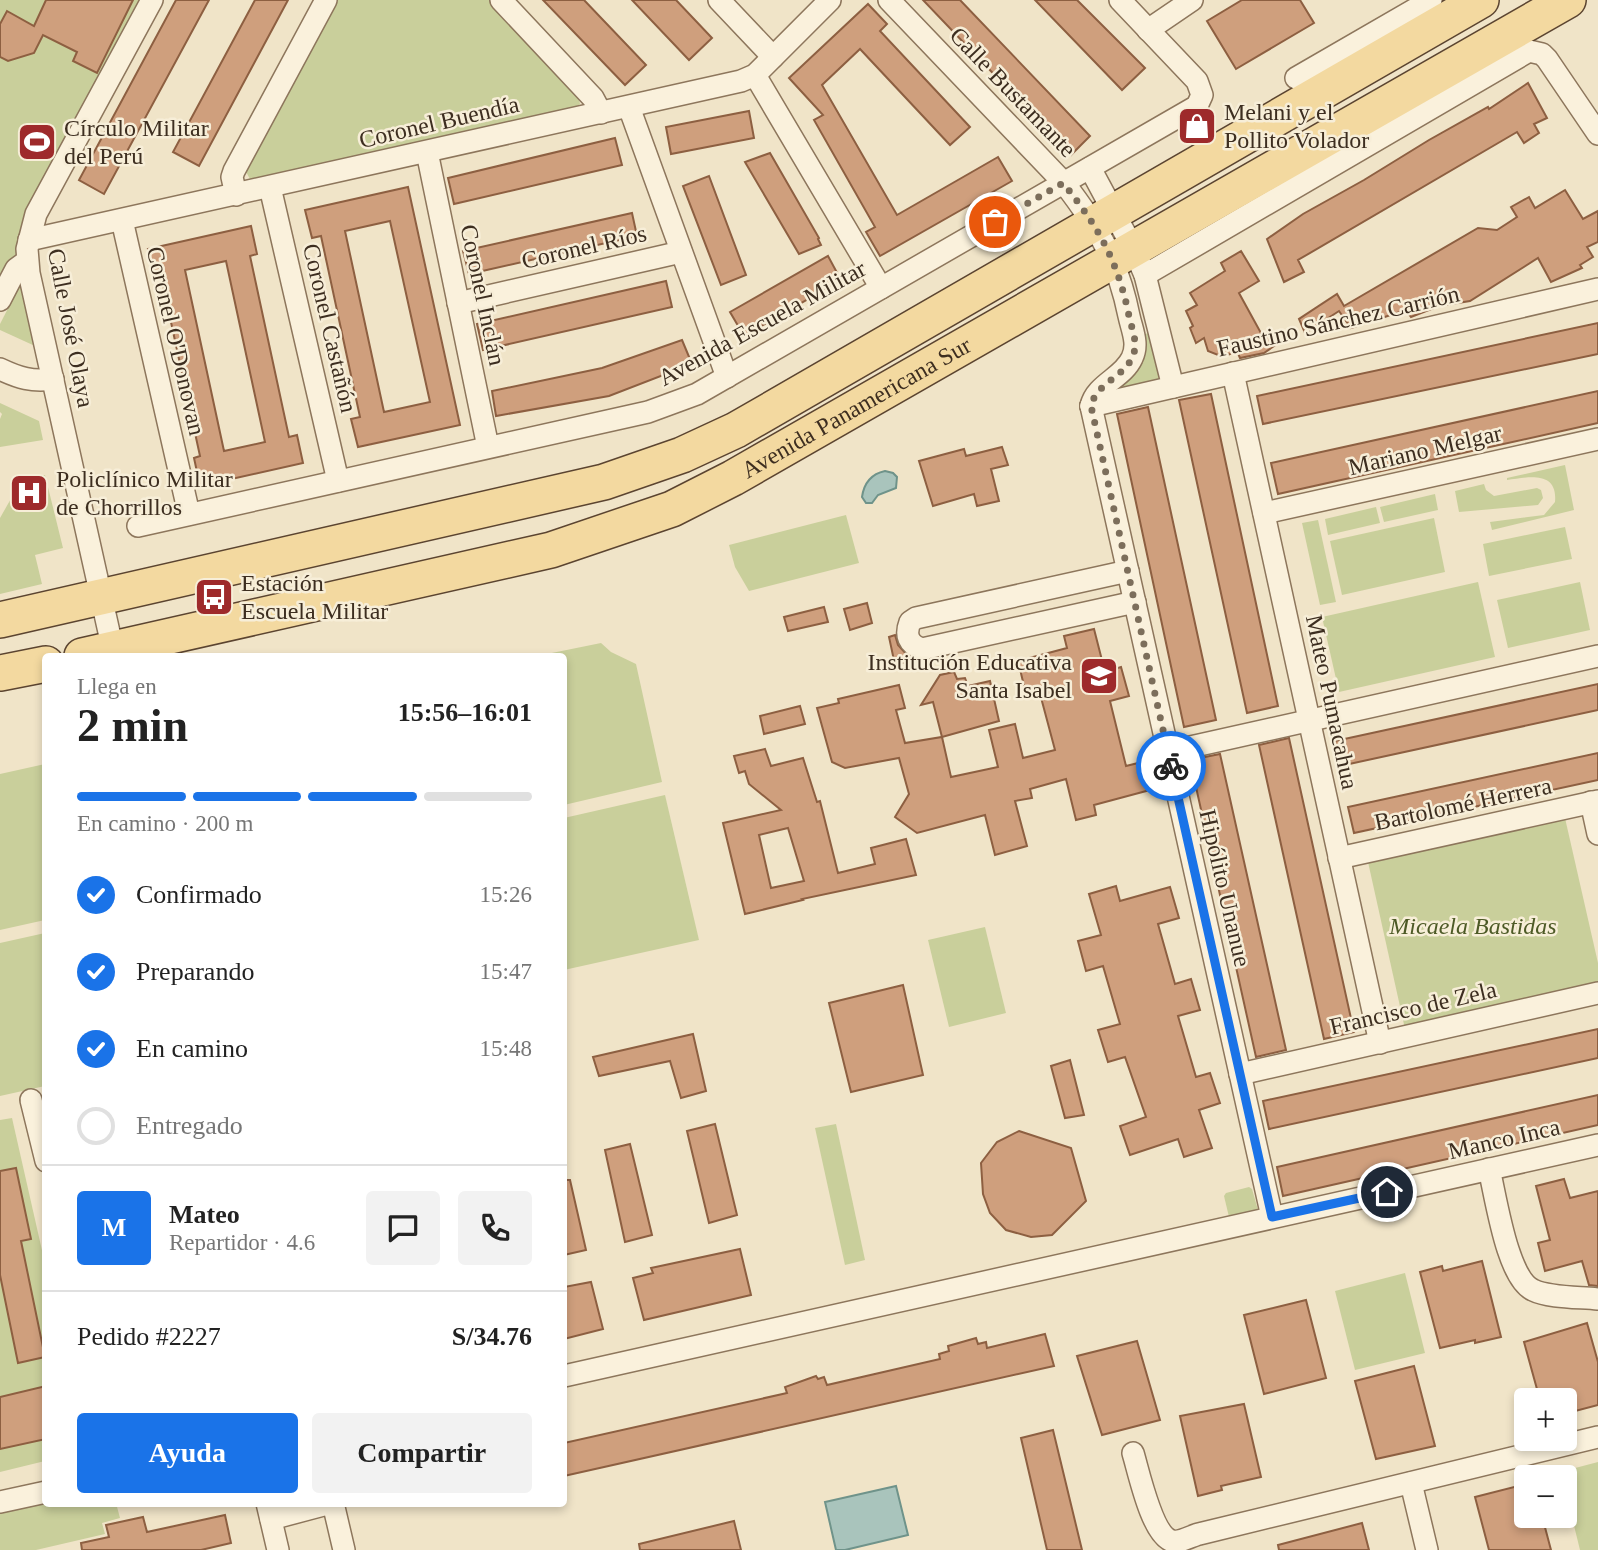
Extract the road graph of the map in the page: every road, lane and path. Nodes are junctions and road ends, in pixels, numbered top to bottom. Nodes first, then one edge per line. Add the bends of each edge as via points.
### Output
1 (152, 0) edge
2 (326, 0) edge
3 (501, 0) edge
4 (719, 0) edge
5 (830, 0) edge
6 (889, 0) edge
7 (1120, 0) edge
8 (1192, 0) edge
9 (1431, 0) edge
10 (1480, 0) edge
11 (1568, 0) edge
12 (1148, 30) junction
13 (772, 57) junction
14 (755, 75) junction
15 (1296, 78) dead end
16 (629, 107) junction
17 (1592, 109) edge
18 (601, 113) junction
19 (1598, 134) edge
20 (427, 152) junction
21 (1090, 168) junction
22 (1063, 183) junction
23 (270, 187) junction
24 (236, 195) junction
25 (1104, 218) junction
26 (122, 220) junction
27 (28, 250) junction
28 (681, 252) junction
29 (1131, 262) junction
30 (881, 288) junction
31 (1598, 289) edge
32 (0, 300) edge
33 (458, 303) junction
34 (0, 369) edge
35 (1233, 373) junction
36 (727, 377) junction
37 (53, 379) junction
38 (1173, 387) junction
39 (1091, 406) junction
40 (1597, 442) edge
41 (488, 447) junction
42 (338, 481) junction
43 (1264, 513) junction
44 (189, 514) junction
45 (138, 526) dead end
46 (1128, 571) junction
47 (102, 596) junction
48 (1009, 597) junction
49 (1135, 602) junction
50 (0, 620) edge
51 (1015, 628) junction
52 (98, 653) edge
53 (1598, 656) edge
54 (42, 665) edge
55 (0, 673) edge
56 (1309, 721) junction
57 (1168, 752) junction
58 (1594, 802) edge
59 (1598, 834) edge
60 (1339, 858) junction
61 (1598, 993) edge
62 (1380, 1042) junction
63 (1240, 1074) junction
64 (31, 1100) dead end
65 (42, 1145) edge
66 (1598, 1145) edge
67 (1489, 1169) junction
68 (1272, 1217) junction
69 (1598, 1299) edge
70 (567, 1375) edge
71 (1598, 1437) edge
72 (1133, 1453) dead end
73 (1411, 1483) junction
74 (42, 1493) edge
75 (0, 1502) edge
76 (300, 1507) edge
77 (333, 1507) edge
78 (269, 1511) edge
79 (278, 1550) edge
80 (344, 1550) edge
81 (1427, 1550) edge

1 - 27 street, Calle José Olaya via 36,214
2 - 24 street via 233,172
3 - 18 street via 593,98
4 - 13 street
5 - 13 street, Coronel Buendía
6 - 22 street, Calle Bustamante
7 - 12 street
8 - 12 street
9 - 15 street
10 - 25 main road, Avenida Panamericana Sur
11 - 29 main road, Avenida Panamericana Sur
12 - 21 street, Avenida Escuela Militar via 1197,81 1202,95 1197,106
13 - 14 street, Coronel Buendía
14 - 16 street, Coronel Buendía
14 - 30 street
16 - 18 street, Coronel Buendía
16 - 28 street
17 - 19 street
17 - 29 street via 1542,54 1529,51
18 - 20 street, Coronel Buendía
20 - 23 street, Coronel Buendía
20 - 33 street, Coronel Inclán
21 - 22 street, Avenida Escuela Militar
21 - 25 street, Calle Bustamante
22 - 25 street, Calle Bustamante
22 - 30 street, Avenida Escuela Militar
23 - 24 street, Coronel Buendía
23 - 42 street, Coronel Castañón
24 - 26 street, Coronel Buendía
25 - 29 street
25 - 47 main road, Avenida Panamericana Sur via 736,430 682,455 604,482
26 - 27 street, Coronel Buendía
26 - 44 street, Coronel O'Donovan
27 - 32 street
27 - 37 street, Calle José Olaya
28 - 33 street, Coronel Ríos
28 - 36 street
29 - 38 street
29 - 39 street via 1128,309 1135,350 1127,366 1100,390
29 - 52 main road, Avenida Panamericana Sur via 1059,290 671,509 551,550
30 - 36 street, Avenida Escuela Militar
31 - 35 street, Faustino Sánchez Carrión
33 - 41 street, Coronel Inclán
34 - 37 street via 22,379
35 - 38 street, Faustino Sánchez Carrión
35 - 43 street, Mateo Pumacahua
36 - 41 street, Avenida Escuela Militar via 665,407
37 - 47 street, Calle José Olaya
38 - 39 street, Faustino Sánchez Carrión
39 - 46 street, Hipólito Unanue
40 - 43 street, Mariano Melgar
41 - 42 street, Avenida Escuela Militar
42 - 44 street, Avenida Escuela Militar
43 - 56 street, Mateo Pumacahua
44 - 45 street, Avenida Escuela Militar
46 - 48 street
46 - 49 street, Hipólito Unanue
47 - 50 main road, Avenida Panamericana Sur
47 - 52 street, Calle José Olaya
48 - 51 street
48 - 51 street via 916,618 907,635 922,649
49 - 51 street
49 - 57 street, Hipólito Unanue
53 - 56 street
54 - 55 main road
56 - 57 street
56 - 60 street, Mateo Pumacahua
57 - 63 street, Hipólito Unanue
58 - 59 street
58 - 60 street, Bartolomé Herrera
60 - 62 street, Mateo Pumacahua
61 - 62 street, Francisco de Zela
62 - 63 street, Francisco de Zela
63 - 68 street, Hipólito Unanue
64 - 65 street
66 - 67 street, Manco Inca
67 - 68 street, Manco Inca
67 - 69 street via 1511,1260 1520,1279 1541,1293
68 - 70 street, Manco Inca
71 - 73 street
72 - 73 street via 1157,1528 1171,1541
73 - 81 street
74 - 75 street
76 - 78 street
77 - 80 street
78 - 79 street

